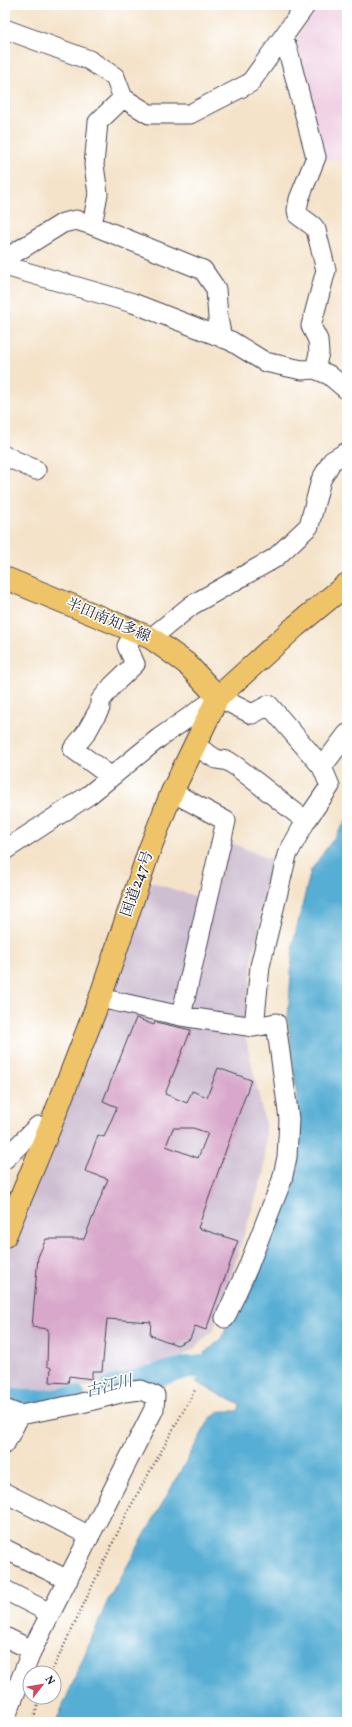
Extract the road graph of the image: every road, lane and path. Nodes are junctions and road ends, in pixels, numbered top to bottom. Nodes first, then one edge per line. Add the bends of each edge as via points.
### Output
1 (306, 5) edge
2 (5, 28) edge
3 (282, 39) junction
4 (123, 98) junction
5 (92, 225) junction
6 (5, 259) edge
7 (5, 266) edge
8 (222, 338) junction
9 (315, 369) junction
10 (347, 390) edge
11 (347, 452) edge
12 (5, 456) edge
13 (36, 470) dead end
14 (5, 578) edge
15 (347, 584) edge
16 (143, 635) junction
17 (218, 697) junction
18 (347, 734) edge
19 (194, 745) junction
20 (322, 768) junction
21 (110, 778) junction
22 (172, 792) junction
23 (306, 821) junction
24 (5, 850) edge
25 (100, 998) junction
26 (181, 1016) junction
27 (254, 1027) junction
28 (50, 1128) junction
29 (5, 1159) edge
30 (5, 1236) edge
31 (225, 1318) dead end
32 (195, 1390) dead end
33 (12, 1412) edge
34 (5, 1444) edge
35 (5, 1493) edge
36 (90, 1536) junction
37 (5, 1549) edge
38 (68, 1580) junction
39 (5, 1590) edge
40 (50, 1613) junction
41 (5, 1637) edge
42 (32, 1650) junction
43 (56, 1665) edge
44 (9, 1690) edge
45 (38, 1705) edge
46 (5, 1718) edge
47 (32, 1722) edge

1 - 3 street
2 - 4 street via 89,60 115,77
3 - 4 street via 250,83 190,114 149,114
3 - 9 street via 287,47 316,157 296,210 302,219 316,230 326,270 311,326 318,340 319,353
4 - 5 street via 98,122 94,165 98,194
5 - 6 street via 76,220 63,223
5 - 8 street via 203,270 216,289
7 - 8 street via 133,303
8 - 9 street via 265,362 302,370
9 - 10 street via 329,375
11 - 16 street via 332,461 321,480 309,526 275,558
12 - 13 street
14 - 16 main road, 半田南知多線
15 - 17 main road, 国道247号 via 296,626
16 - 17 main road, 半田南知多線 via 186,663
16 - 21 street via 127,646 135,664 112,685 100,701 100,708 86,733 73,749
17 - 19 main road, 国道247号
17 - 20 street via 252,714 269,705
17 - 21 street via 159,738
18 - 20 street
19 - 22 main road, 国道247号
19 - 23 street via 216,759 228,761 237,767
20 - 23 street via 330,786
21 - 24 street via 89,795
22 - 25 main road, 国道247号 via 149,851
22 - 26 street via 226,821
23 - 27 street via 287,855 260,966
25 - 26 street
25 - 28 main road, 国道247号
26 - 27 street
27 - 31 street via 276,1023 289,1119 287,1157 282,1180
28 - 29 street via 38,1126
28 - 30 main road, 国道247号
32 - 43 path via 127,1513
33 - 34 street
33 - 36 street via 78,1404 141,1390 155,1396 154,1409
35 - 36 street
36 - 38 street
37 - 38 street
38 - 40 street
39 - 40 street
40 - 42 street
41 - 42 street
42 - 44 street
44 - 46 street
45 - 47 path

